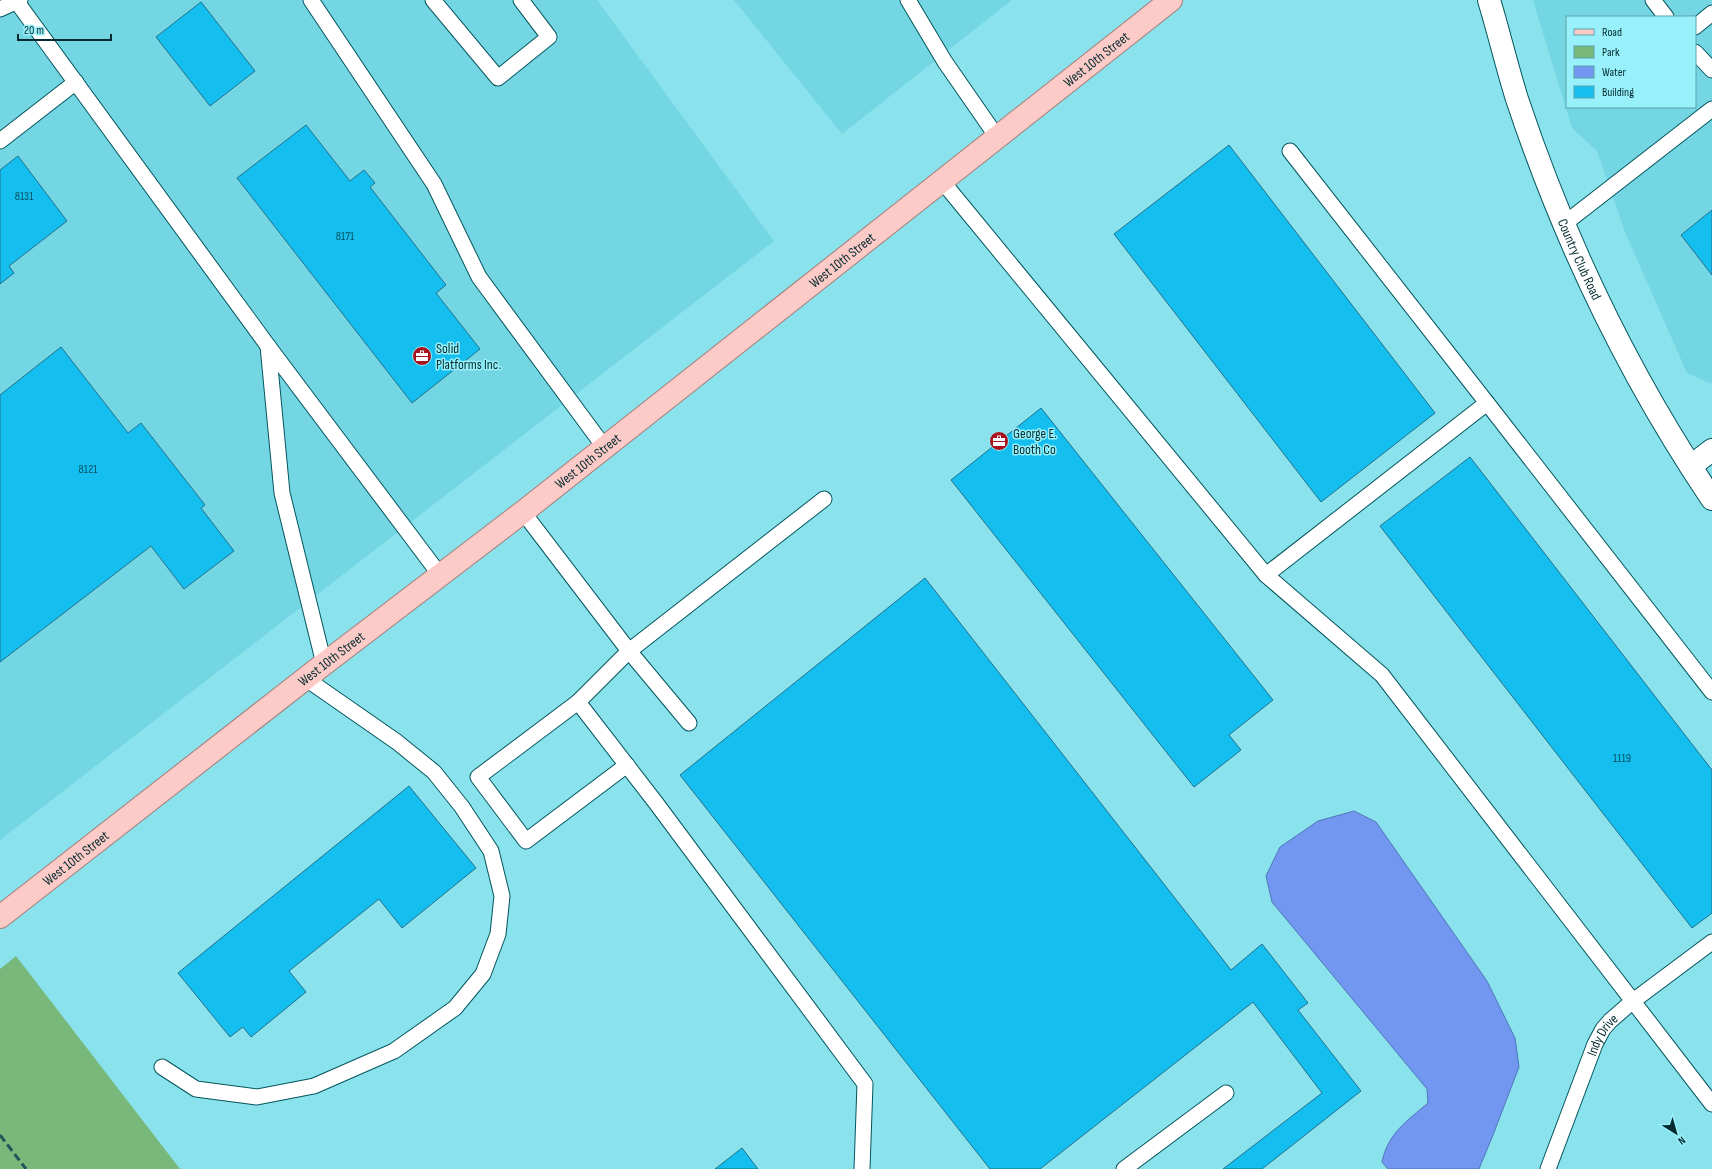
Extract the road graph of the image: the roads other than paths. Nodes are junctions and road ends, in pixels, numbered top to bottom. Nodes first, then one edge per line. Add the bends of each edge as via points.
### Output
1 (311, 0) edge
2 (433, 0) edge
3 (521, 0) edge
4 (908, 0) edge
5 (1171, 0) edge
6 (1489, 0) edge
7 (1653, 0) edge
8 (19, 1) edge
9 (0, 9) edge
10 (1712, 13) edge
11 (1665, 16) edge
12 (1696, 26) edge
13 (1696, 53) edge
14 (1712, 70) edge
15 (76, 82) junction
16 (1712, 109) edge
17 (997, 137) junction
18 (0, 141) edge
19 (1290, 152) dead end
20 (942, 181) junction
21 (1564, 224) junction
22 (268, 346) junction
23 (1487, 403) junction
24 (605, 448) junction
25 (1712, 450) edge
26 (1691, 466) junction
27 (824, 499) dead end
28 (1712, 499) edge
29 (523, 512) junction
30 (440, 575) junction
31 (1266, 575) junction
32 (629, 651) junction
33 (324, 664) junction
34 (305, 678) junction
35 (1712, 692) edge
36 (578, 702) junction
37 (689, 722) dead end
38 (627, 765) junction
39 (0, 916) edge
40 (1712, 942) edge
41 (1633, 1001) junction
42 (162, 1067) dead end
43 (1226, 1093) dead end
44 (1712, 1104) edge
45 (862, 1169) edge
46 (1124, 1169) edge
47 (1548, 1169) edge

1 - 24 lane via 434,184 478,277
2 - 3 lane via 498,78 549,37
4 - 17 lane via 945,62
5 - 17 main road, West 10th Street
6 - 21 main road, Country Club Road via 1517,98
7 - 11 lane
8 - 9 lane
8 - 15 lane
10 - 12 lane
13 - 14 lane
15 - 18 lane
15 - 22 lane
16 - 21 lane
17 - 20 main road, West 10th Street
19 - 23 lane
20 - 24 main road, West 10th Street
20 - 31 lane
21 - 26 main road, Country Club Road via 1629,361
22 - 30 lane
22 - 33 lane via 282,493
23 - 31 lane
23 - 35 lane
24 - 29 main road, West 10th Street
25 - 26 main road
26 - 28 main road, Country Club Road
27 - 32 lane
29 - 30 main road, West 10th Street
29 - 32 lane
30 - 33 main road, West 10th Street
31 - 41 lane via 1382,675
32 - 36 lane
32 - 37 lane
33 - 34 main road, West 10th Street
34 - 39 main road, West 10th Street
34 - 42 lane via 397,742 434,772 462,807 491,851 502,896 498,934 483,974 455,1008 394,1051 314,1086 257,1097 196,1089
36 - 38 lane
36 - 38 lane via 478,777 526,841
38 - 45 lane via 866,1084
40 - 41 lane, Indy Drive
41 - 44 lane
41 - 47 lane, Indy Drive via 1610,1021 1594,1044
43 - 46 lane

